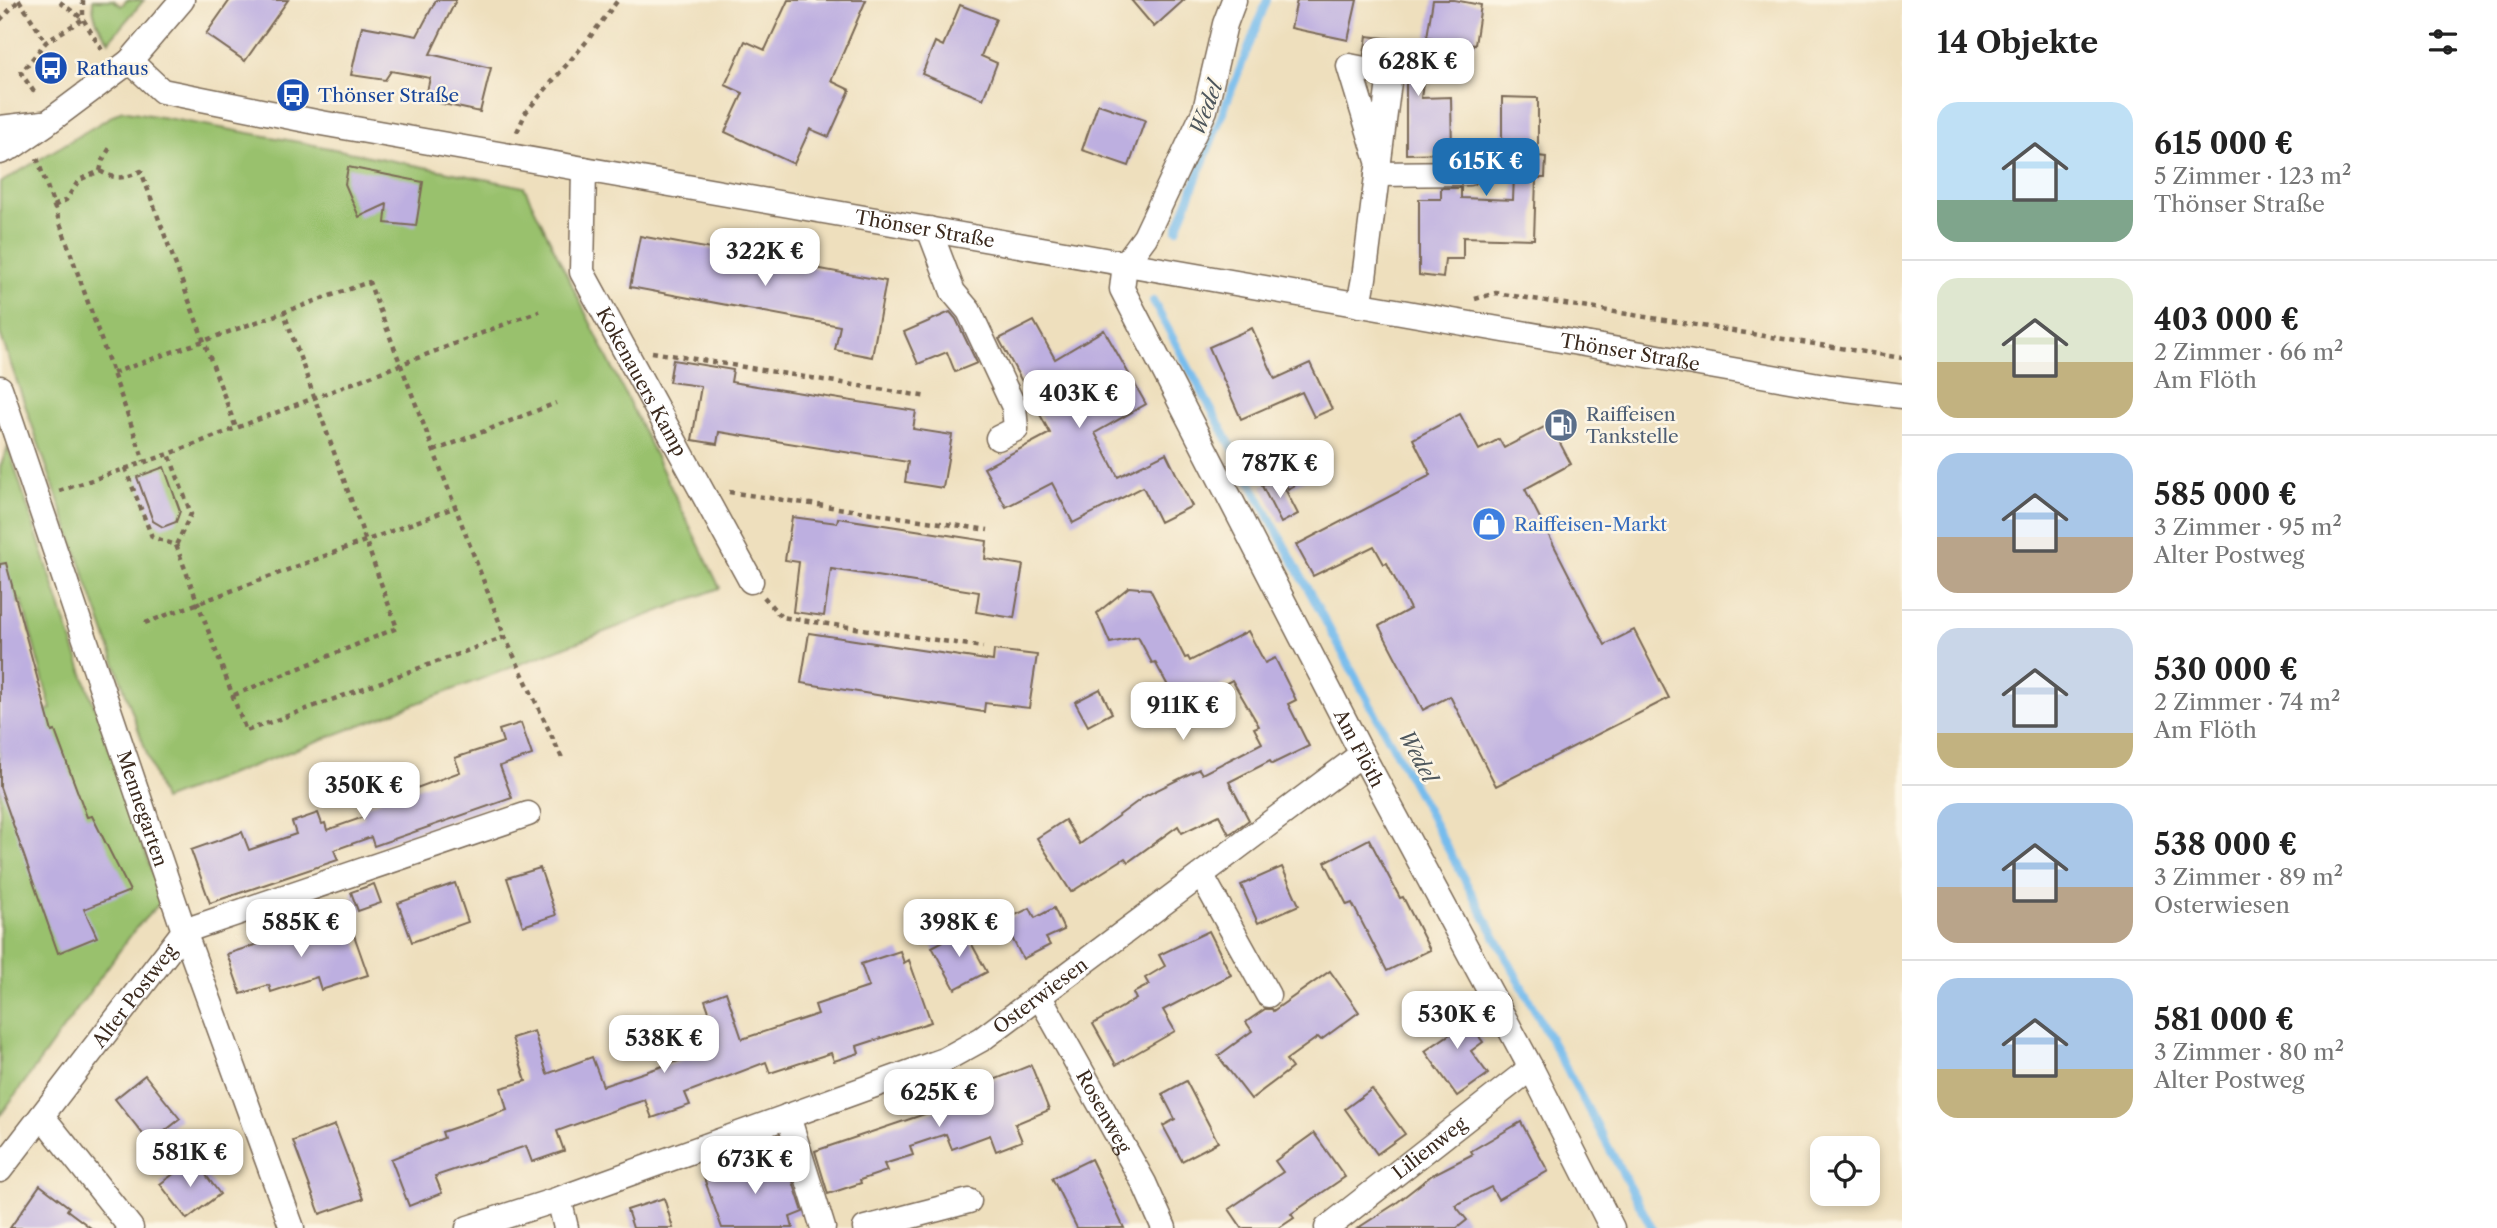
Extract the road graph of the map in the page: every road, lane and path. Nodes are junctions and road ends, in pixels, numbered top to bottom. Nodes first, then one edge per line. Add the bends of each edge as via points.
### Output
1 (19, 0) edge
2 (57, 0) edge
3 (83, 0) edge
4 (182, 0) edge
5 (618, 0) edge
6 (1234, 0) edge
7 (0, 7) edge
8 (5, 15) junction
9 (83, 19) junction
10 (0, 20) edge
11 (46, 42) junction
12 (103, 52) dead end
13 (130, 61) junction
14 (34, 93) dead end
15 (47, 123) junction
16 (0, 128) edge
17 (111, 146) dead end
18 (0, 152) edge
19 (35, 154) dead end
20 (508, 155) junction
21 (584, 169) junction
22 (100, 171) junction
23 (1468, 173) dead end
24 (54, 206) junction
25 (929, 229) junction
26 (1125, 264) junction
27 (1496, 293) dead end
28 (1359, 305) junction
29 (539, 311) dead end
30 (284, 313) junction
31 (204, 342) junction
32 (625, 348) junction
33 (1902, 358) edge
34 (400, 365) junction
35 (113, 373) junction
36 (0, 388) edge
37 (1902, 396) edge
38 (315, 397) junction
39 (928, 397) dead end
40 (556, 403) dead end
41 (236, 428) junction
42 (998, 438) dead end
43 (434, 451) junction
44 (169, 454) junction
45 (144, 461) junction
46 (125, 468) junction
47 (698, 487) junction
48 (38, 499) junction
49 (456, 507) junction
50 (988, 530) dead end
51 (367, 540) junction
52 (176, 545) junction
53 (751, 581) joint
54 (199, 603) junction
55 (145, 623) dead end
56 (505, 637) junction
57 (983, 647) dead end
58 (234, 695) junction
59 (1363, 754) junction
60 (562, 758) dead end
61 (528, 814) dead end
62 (1202, 876) junction
63 (184, 931) junction
64 (1268, 995) dead end
65 (1040, 997) junction
66 (1531, 1068) junction
67 (42, 1116) junction
68 (788, 1116) junction
69 (0, 1170) edge
70 (559, 1199) junction
71 (969, 1201) dead end
72 (131, 1228) edge
73 (292, 1228) edge
74 (468, 1228) edge
75 (566, 1228) edge
76 (823, 1228) edge
77 (865, 1228) edge
78 (1164, 1228) edge
79 (1327, 1228) edge
80 (1612, 1228) edge

1 - 8 path
1 - 11 path
2 - 9 path
3 - 9 path
4 - 13 street
5 - 20 path via 526,112
6 - 26 street via 1205,110 1145,237
7 - 8 path
8 - 10 path
9 - 11 path
9 - 12 path
11 - 14 path via 21,73
13 - 15 street
13 - 20 street, Thönser Straße via 162,91
15 - 16 street
15 - 18 street
17 - 22 path
19 - 24 path
20 - 21 street, Thönser Straße
21 - 25 street, Thönser Straße
21 - 32 street, Kokenauers Kamp via 582,272
22 - 24 path via 79,180 66,200
22 - 31 path via 121,178 141,171
23 - 28 street via 1377,168
24 - 35 path
25 - 26 street, Thönser Straße
25 - 42 street via 953,292 969,311 1014,407 1016,429
26 - 28 street, Thönser Straße
26 - 59 street, Am Flöth via 1122,289
27 - 33 path
28 - 37 street, Thönser Straße
29 - 34 path
30 - 31 path
30 - 34 path via 369,282
30 - 38 path
31 - 35 path
31 - 41 path
32 - 39 path
32 - 47 street, Kokenauers Kamp
34 - 38 path
34 - 43 path
35 - 45 path
36 - 48 street, Mennegarten
38 - 41 path
38 - 51 path
40 - 43 path
41 - 44 path
43 - 49 path
44 - 45 path
44 - 52 path via 191,513
45 - 46 path
46 - 48 path
46 - 52 path via 152,537
47 - 50 path
47 - 53 street, Kokenauers Kamp
48 - 63 street, Mennegarten
49 - 51 path
49 - 56 path
51 - 54 path
51 - 58 path via 397,628
52 - 54 path
53 - 57 path via 781,617
54 - 55 path
54 - 58 path
56 - 58 path via 246,731
56 - 60 path
59 - 62 street, Osterwiesen
59 - 66 street, Am Flöth
61 - 63 street, Alter Postweg
62 - 64 street
62 - 65 street, Osterwiesen
63 - 67 street, Alter Postweg
63 - 73 street, Mennegarten
65 - 68 street, Osterwiesen via 982,1040 944,1060
65 - 78 street, Rosenweg via 1144,1183
66 - 79 street, Lilienweg
66 - 80 street, Am Flöth
67 - 69 street, Alter Postweg
67 - 72 street
68 - 70 street, Osterwiesen
68 - 76 street
70 - 74 street, Osterwiesen
70 - 75 street
71 - 77 street

